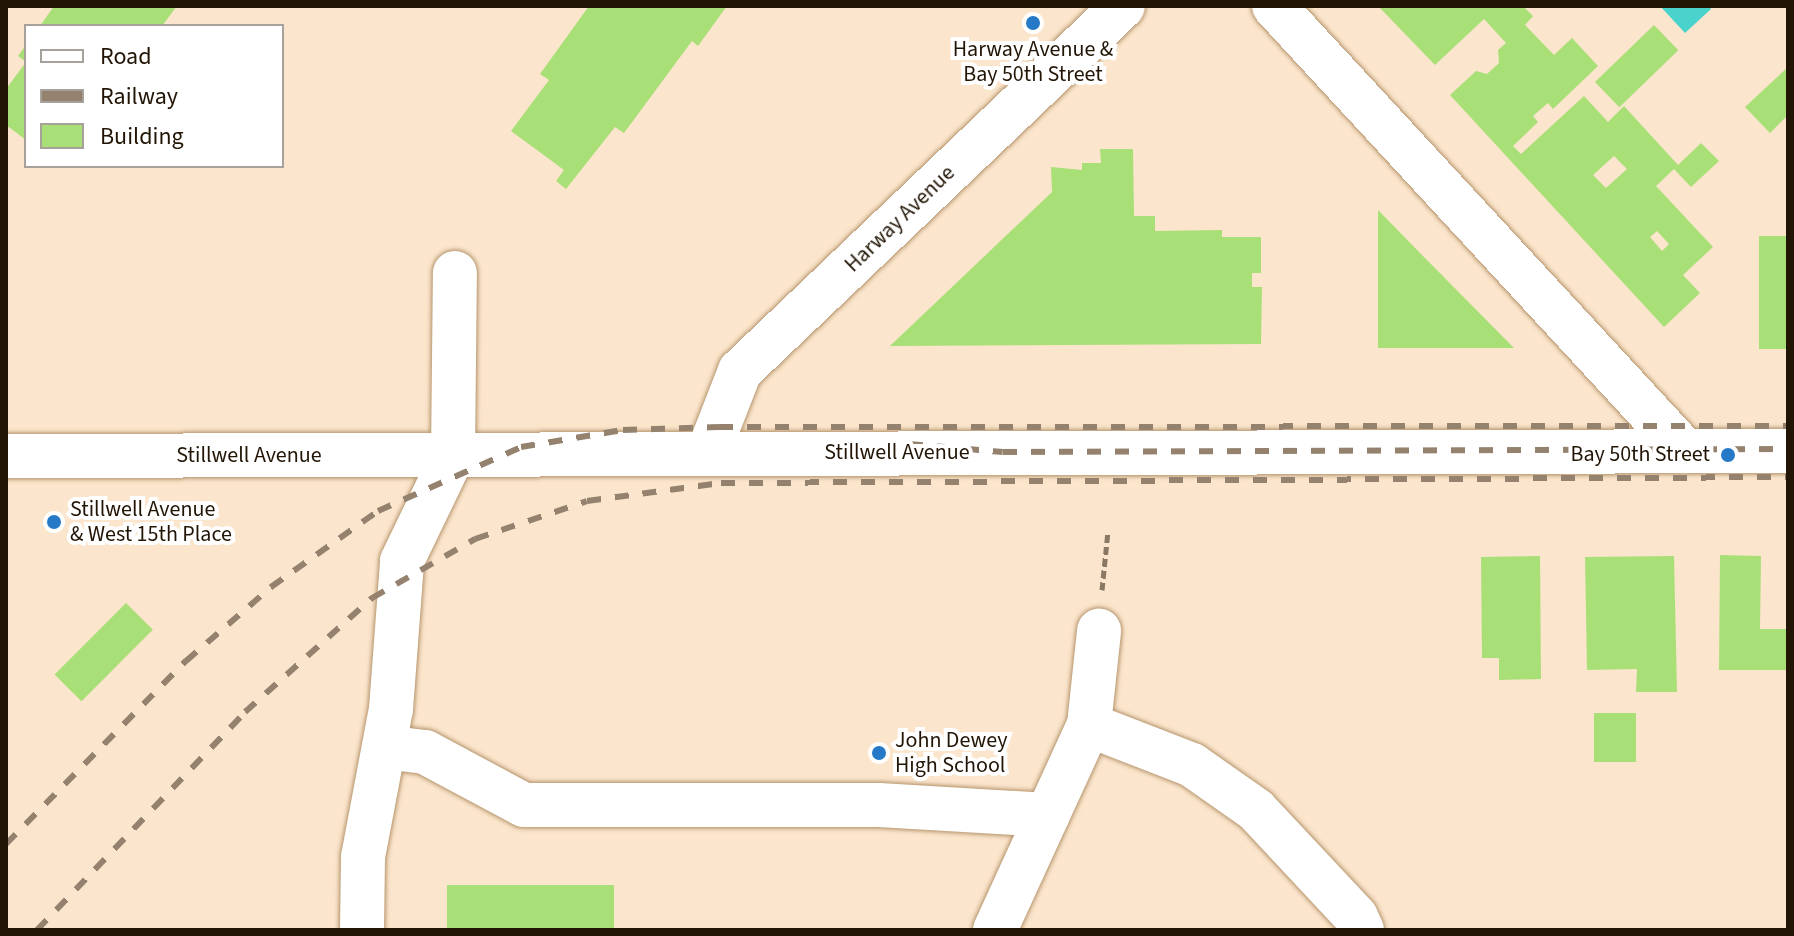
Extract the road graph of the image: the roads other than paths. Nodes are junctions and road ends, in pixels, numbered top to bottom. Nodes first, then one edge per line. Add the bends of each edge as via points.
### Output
1 (1123, 6) edge
2 (1274, 6) edge
3 (455, 273) dead end
4 (1685, 451) junction
5 (1788, 451) edge
6 (708, 453) junction
7 (453, 455) junction
8 (6, 456) edge
9 (1099, 631) road end
10 (1089, 725) junction
11 (384, 747) junction
12 (1048, 815) junction
13 (362, 930) edge
14 (995, 930) edge
15 (1362, 930) edge

1 - 6 main road, Harway Avenue via 740,371
2 - 4 main road
3 - 7 main road
4 - 5 main road, Stillwell Avenue
4 - 6 main road, Stillwell Avenue
6 - 7 main road, Stillwell Avenue
7 - 8 main road, Stillwell Avenue
7 - 11 main road via 402,561
9 - 10 main road
10 - 12 main road
10 - 15 main road via 1192,765 1256,810 1356,917
11 - 12 main road via 425,752 524,805 879,805
11 - 13 main road via 363,857
12 - 14 main road

